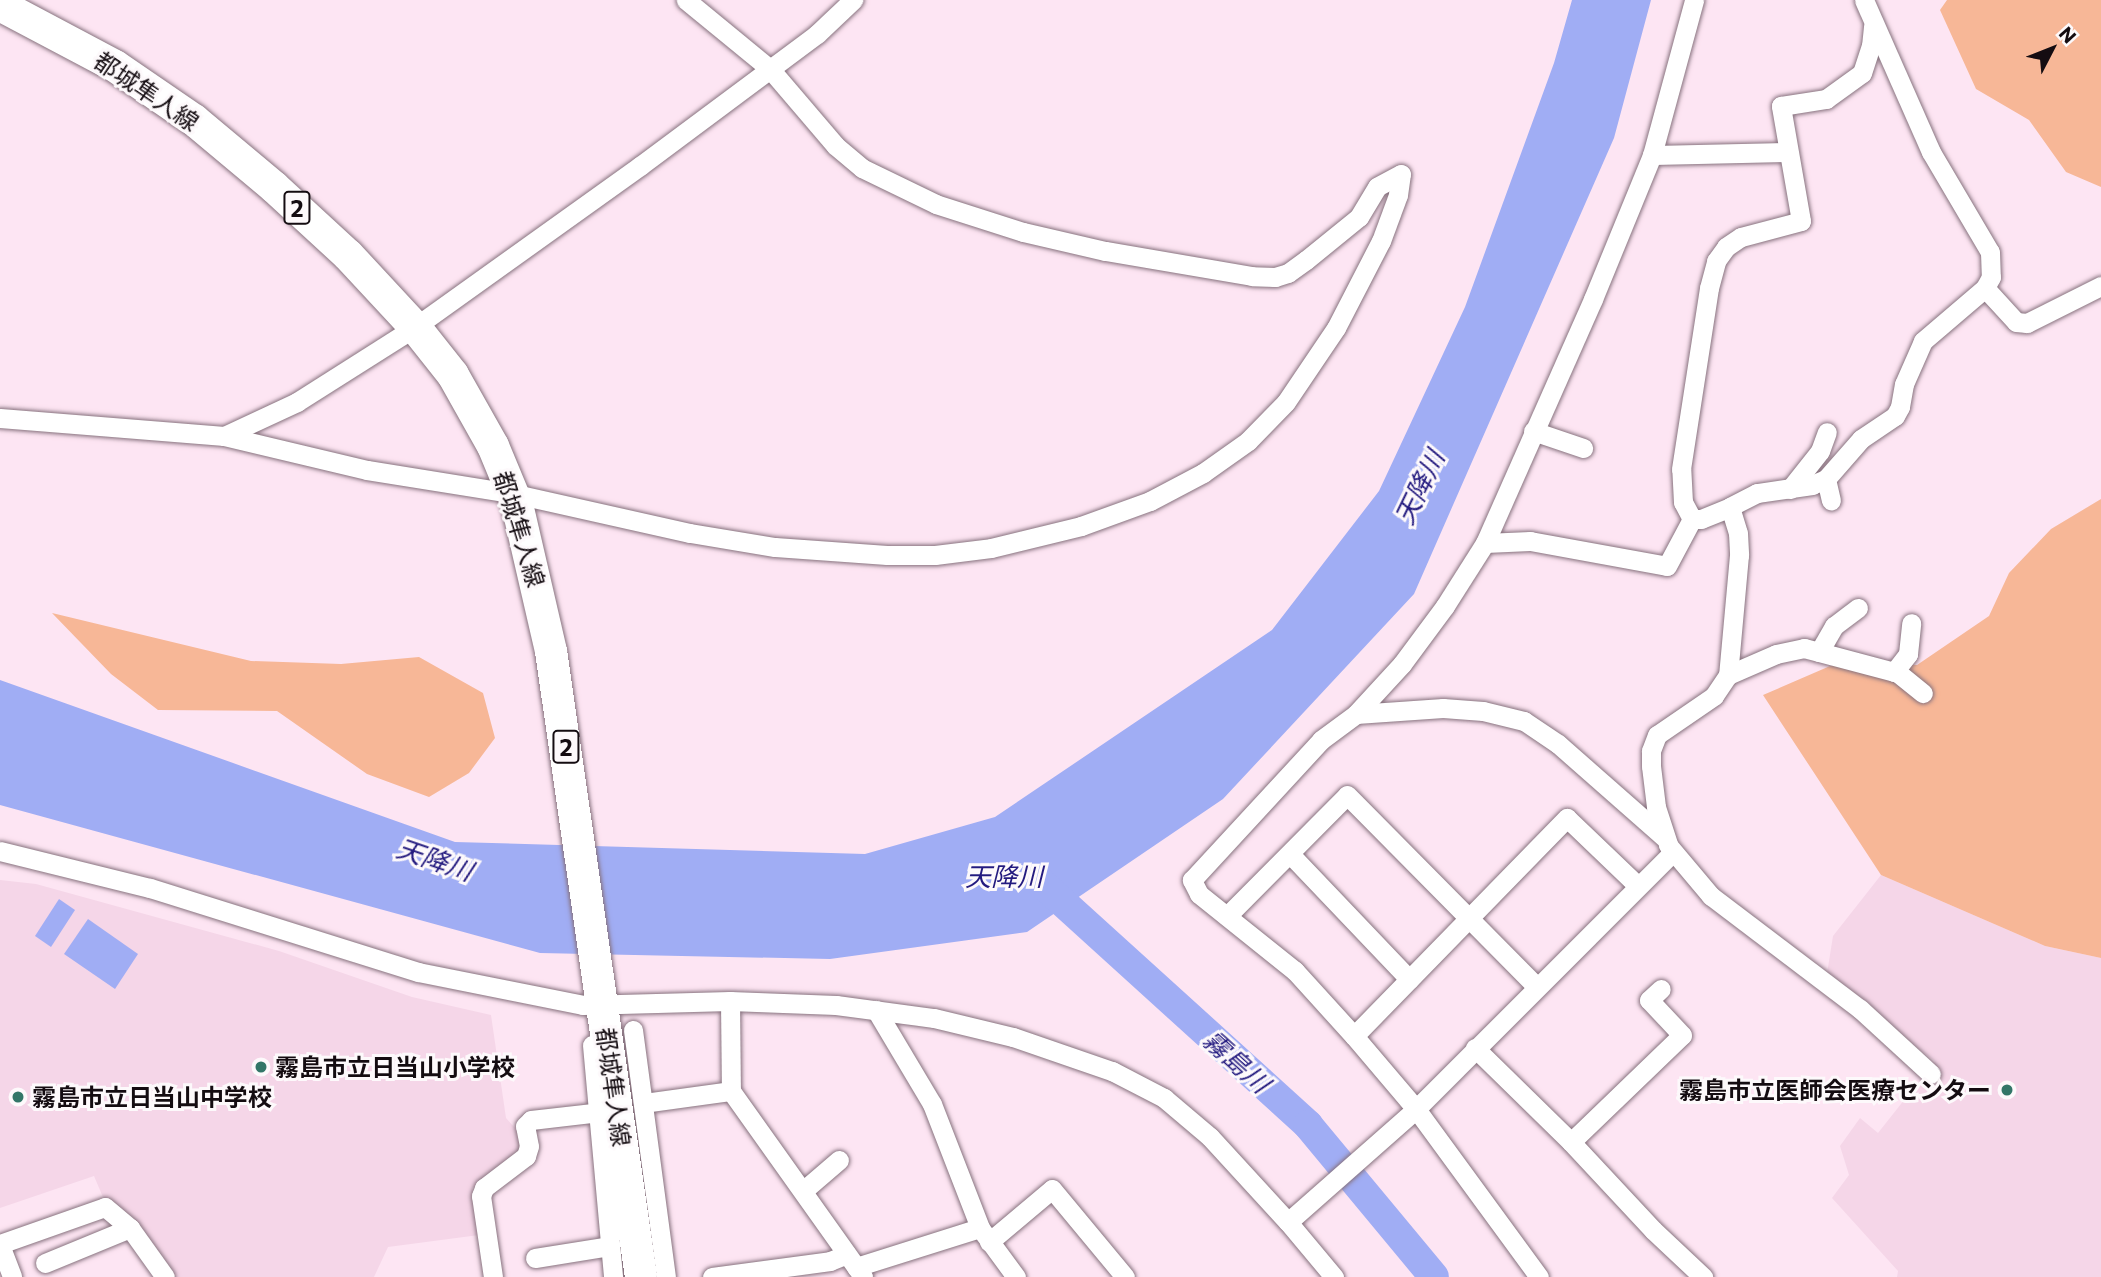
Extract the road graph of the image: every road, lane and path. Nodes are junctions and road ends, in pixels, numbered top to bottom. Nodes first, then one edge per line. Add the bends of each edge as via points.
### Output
1 (685, 0) edge
2 (853, 0) edge
3 (1694, 0) edge
4 (1864, 0) edge
5 (0, 5) edge
6 (1873, 21) junction
7 (770, 69) junction
8 (1787, 152) junction
9 (1652, 155) junction
10 (2101, 286) edge
11 (1985, 288) junction
12 (415, 327) junction
13 (0, 418) edge
14 (1533, 431) junction
15 (1827, 432) dead end
16 (224, 436) junction
17 (1583, 448) dead end
18 (1826, 479) junction
19 (1790, 489) junction
20 (514, 498) junction
21 (1832, 500) dead end
22 (1730, 507) junction
23 (1692, 519) junction
24 (1485, 543) junction
25 (1858, 608) dead end
26 (1911, 623) dead end
27 (1819, 652) junction
28 (1894, 672) junction
29 (1728, 675) junction
30 (1923, 693) dead end
31 (1356, 714) junction
32 (1668, 844) junction
33 (0, 851) edge
34 (1290, 854) junction
35 (1637, 885) junction
36 (1227, 916) junction
37 (1471, 919) junction
38 (1409, 979) junction
39 (1536, 986) junction
40 (501, 989) junction
41 (1661, 989) dead end
42 (602, 999) junction
43 (730, 1002) junction
44 (876, 1010) junction
45 (633, 1030) dead end
46 (1354, 1036) junction
47 (1475, 1048) junction
48 (1931, 1074) dead end
49 (731, 1091) junction
50 (643, 1103) junction
51 (1413, 1111) junction
52 (600, 1112) junction
53 (1571, 1142) junction
54 (839, 1160) dead end
55 (804, 1190) junction
56 (1291, 1219) junction
57 (130, 1228) junction
58 (985, 1235) junction
59 (0, 1245) edge
60 (609, 1246) junction
61 (535, 1258) dead end
62 (45, 1263) dead end
63 (855, 1266) edge
64 (1326, 1274) edge
65 (12, 1277) edge
66 (164, 1277) edge
67 (493, 1277) edge
68 (613, 1277) edge
69 (641, 1277) edge
70 (666, 1277) edge
71 (712, 1277) edge
72 (1016, 1277) edge
73 (1125, 1277) edge
74 (1539, 1277) edge
75 (1703, 1277) edge

1 - 7 street
2 - 7 street
3 - 9 street
4 - 6 street
5 - 12 main road, 都城隼人線 / 2 via 115,66 194,120 348,255
6 - 8 street via 1862,73 1826,99 1781,106
6 - 11 street via 1931,152 1990,252 1992,265
7 - 12 street
7 - 20 street via 835,145 870,173 936,204 993,223 1105,251 1252,276 1280,276 1294,270 1359,217 1377,187 1401,174 1400,187 1381,241 1336,328 1275,415 1234,452 1187,482 1081,526 991,548 935,555 831,552 690,533
8 - 9 street
8 - 23 street via 1801,221 1733,241 1712,274 1681,470 1683,502
9 - 14 street
10 - 11 street via 2027,323 2015,322
11 - 18 street via 1923,341 1904,384 1898,412 1861,439
12 - 16 street via 297,401
12 - 20 main road, 都城隼人線 / 2 via 475,412
13 - 16 street
14 - 17 street
14 - 24 street
15 - 19 street via 1820,451
16 - 20 street
18 - 19 street
18 - 21 street
19 - 22 street via 1757,493
20 - 42 main road, 都城隼人線 / 2 via 549,640
22 - 23 street
22 - 29 street via 1739,555
23 - 24 street via 1667,566 1530,541
24 - 31 street via 1402,664
25 - 27 street via 1834,626
26 - 28 street via 1908,654
27 - 28 street
27 - 29 street via 1804,648 1776,654
28 - 30 street
29 - 32 street via 1714,696 1660,731 1654,740 1652,783
31 - 32 street via 1456,708 1524,721 1558,744
31 - 36 street via 1321,740 1194,874 1194,888
32 - 35 street
32 - 48 street via 1724,908 1860,1009
33 - 40 street via 150,888 418,972
34 - 36 street
34 - 37 street via 1347,795
34 - 38 street
35 - 37 street via 1567,818
35 - 39 street
36 - 46 street via 1295,971
37 - 38 street
37 - 39 street
38 - 46 street
39 - 47 street
40 - 42 street via 583,1005
40 - 52 street via 500,1002 589,1017
41 - 53 street via 1649,1000 1682,1035
42 - 43 street
42 - 69 main road, 都城隼人線 / 2
43 - 44 street
43 - 49 street
44 - 56 street via 975,1027 1064,1053 1136,1083 1196,1124
44 - 58 street via 932,1104
45 - 50 street
46 - 51 street
47 - 51 street
47 - 53 street
49 - 50 street
49 - 55 street
50 - 70 street
51 - 56 street
51 - 74 street
52 - 60 street
52 - 67 street via 531,1121 525,1126 526,1156 484,1188 481,1196
53 - 75 street
54 - 55 street
55 - 63 street
56 - 64 street
57 - 59 street via 105,1207
57 - 62 street
57 - 66 street
58 - 63 street
58 - 72 street
58 - 73 street via 1052,1189
59 - 65 street
60 - 61 street
60 - 68 street
63 - 71 street via 830,1261

